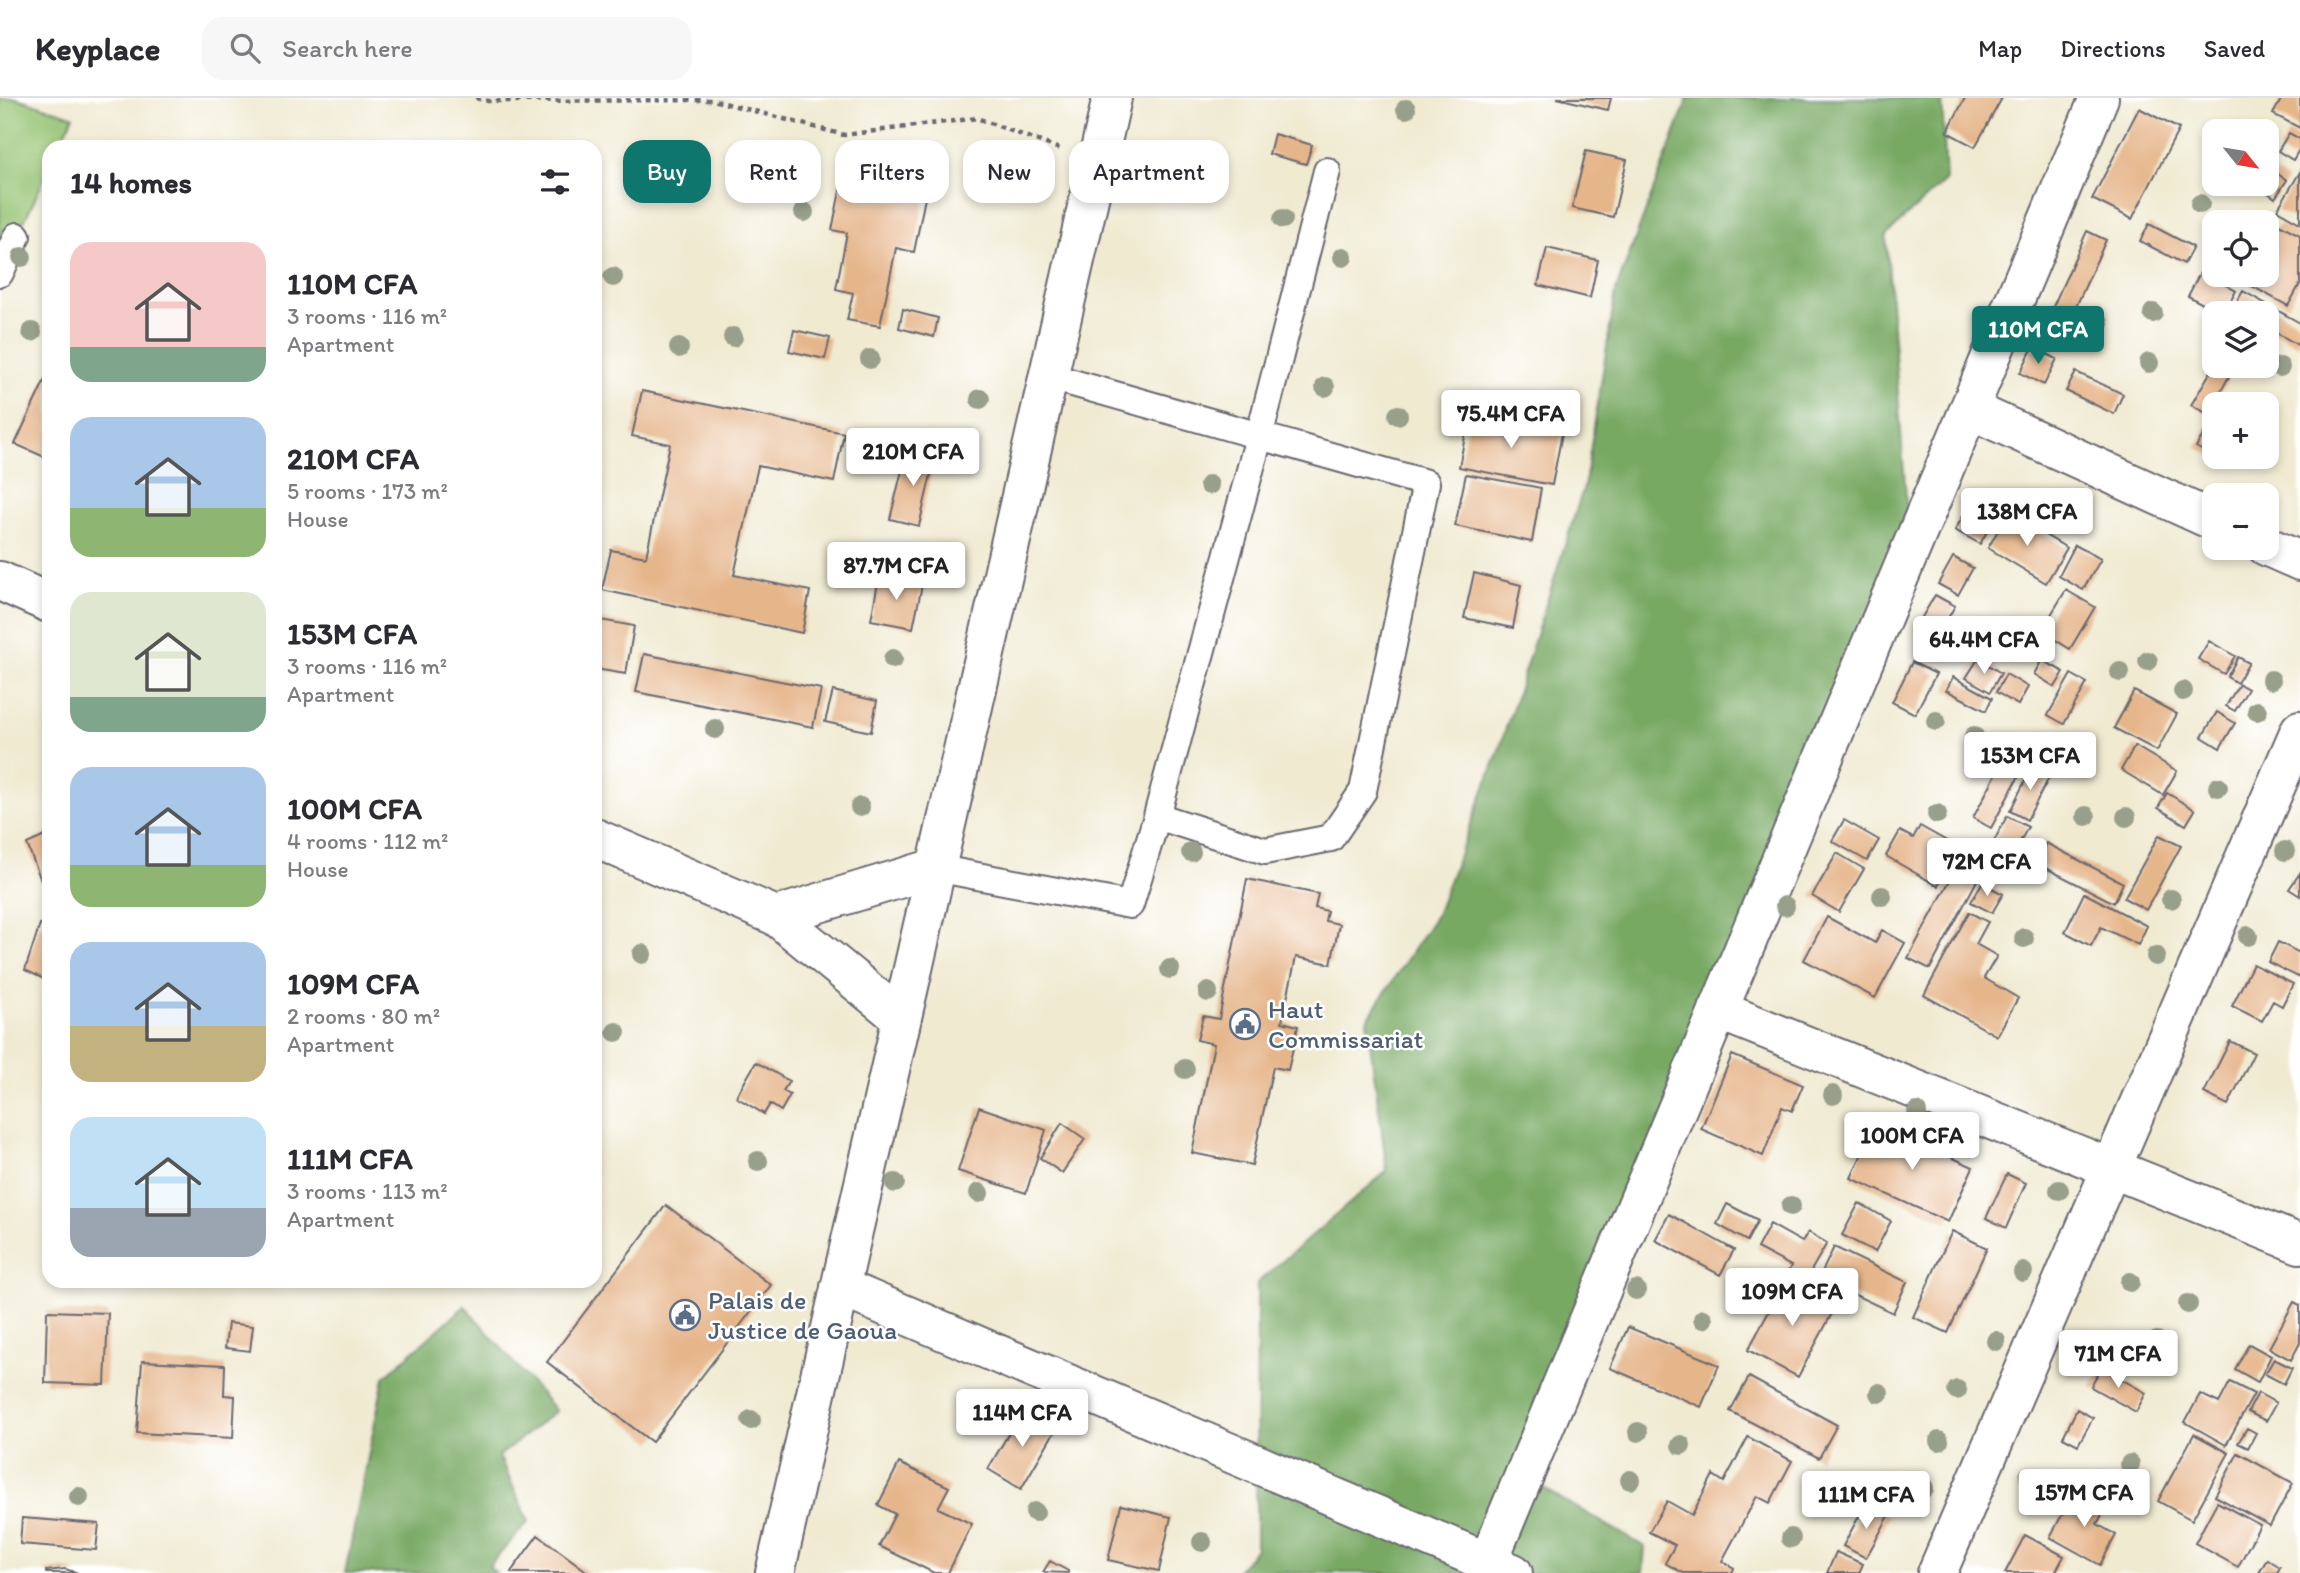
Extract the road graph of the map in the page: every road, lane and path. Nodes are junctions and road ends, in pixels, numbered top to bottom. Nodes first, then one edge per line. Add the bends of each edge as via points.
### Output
1 (476, 98) edge
2 (1112, 98) edge
3 (2099, 98) edge
4 (1102, 140) edge
5 (1069, 152) edge
6 (1327, 171) dead end
7 (1088, 203) edge
8 (18, 236) dead end
9 (0, 273) edge
10 (1048, 376) junction
11 (1969, 409) junction
12 (1259, 437) junction
13 (2202, 516) edge
14 (2279, 552) edge
15 (2300, 561) edge
16 (0, 581) edge
17 (42, 600) edge
18 (2300, 730) edge
19 (1157, 816) junction
20 (602, 841) edge
21 (935, 868) junction
22 (776, 916) junction
23 (1718, 1010) junction
24 (901, 1018) junction
25 (2111, 1170) junction
26 (2300, 1244) edge
27 (840, 1287) junction
28 (1500, 1568) edge
29 (775, 1573) edge
30 (1937, 1573) edge

1 - 5 path via 713,100 844,135 977,118
2 - 4 street
3 - 11 street
6 - 12 lane
7 - 10 street
8 - 9 lane
10 - 12 lane
10 - 21 street
11 - 13 street
11 - 23 street
12 - 19 lane
12 - 19 lane via 1426,484 1363,791 1331,838 1265,851
14 - 15 street
16 - 17 street
18 - 25 street
19 - 21 lane via 1129,905
20 - 22 street
21 - 22 street
21 - 24 street
22 - 24 street
23 - 25 street
23 - 28 street
24 - 27 street
25 - 26 street
25 - 30 street
27 - 28 street
27 - 29 street

